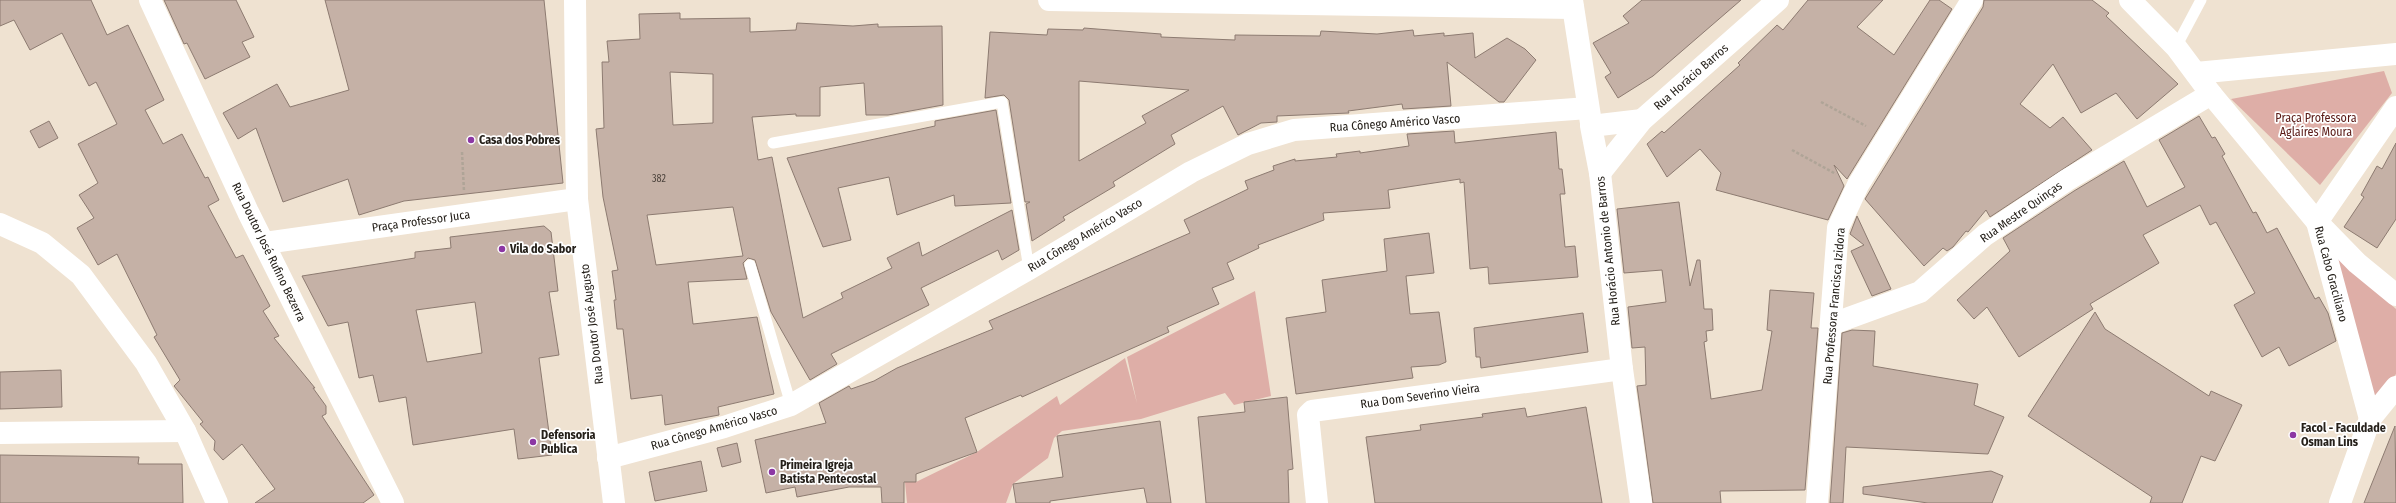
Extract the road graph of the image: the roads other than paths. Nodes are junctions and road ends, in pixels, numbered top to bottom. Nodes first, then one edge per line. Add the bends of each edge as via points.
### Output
1 (150, 0) edge
2 (575, 0) edge
3 (1049, 0) edge
4 (1778, 0) edge
5 (1972, 0) edge
6 (2130, 0) edge
7 (2201, 0) edge
8 (1573, 4) edge
9 (2176, 47) junction
10 (2396, 54) edge
11 (2196, 73) junction
12 (2211, 94) junction
13 (2396, 107) edge
14 (1590, 117) junction
15 (1642, 120) junction
16 (772, 143) dead end
17 (1600, 173) junction
18 (578, 199) junction
19 (2317, 222) junction
20 (0, 224) edge
21 (265, 244) junction
22 (750, 265) dead end
23 (1029, 269) junction
24 (2396, 296) edge
25 (1832, 324) junction
26 (1622, 369) junction
27 (2396, 387) edge
28 (792, 404) junction
29 (2370, 419) junction
30 (185, 431) junction
31 (0, 433) edge
32 (608, 458) junction
33 (217, 503) edge
34 (393, 503) edge
35 (614, 503) edge
36 (1317, 503) edge
37 (1641, 503) edge
38 (1818, 503) edge
39 (2340, 503) edge

1 - 21 street, Rua Doutor José Rufino Bezerra
2 - 18 street, Rua Doutor José Augusto
3 - 8 street
4 - 15 street, Rua Horácio Barros
5 - 25 street, Rua Professora Francisca Izidora via 1858,186 1838,228
6 - 9 street, Rua Cabo Graciliano
7 - 9 lane
8 - 14 street, Rua Horácio Antonio de Barros
9 - 11 street, Rua Cabo Graciliano
10 - 11 street
11 - 12 street, Rua Cabo Graciliano
12 - 19 street, Rua Cabo Graciliano
12 - 25 street, Rua Mestre Quinças via 2067,180 1991,231 1920,292
13 - 19 street
14 - 15 street, Rua Horácio Barros
14 - 17 street, Rua Horácio Antonio de Barros
14 - 23 street, Rua Cônego Américo Vasco via 1294,130 1248,144 1191,172
15 - 17 street
16 - 23 lane via 1002,102
17 - 26 street, Rua Horácio Antonio de Barros
18 - 21 street, Praça Professor Juca
18 - 32 street, Rua Doutor José Augusto
19 - 24 street via 2357,263
19 - 29 street, Rua Cabo Graciliano
20 - 30 street via 42,243 81,275 146,363
21 - 34 street, Rua Doutor José Rufino Bezerra
22 - 28 lane
23 - 28 street, Rua Cônego Américo Vasco
25 - 38 street, Rua Professora Francisca Izidora
26 - 36 street, Rua Dom Severino Vieira via 1312,411 1308,415
26 - 37 street, Rua Horácio Antonio de Barros
27 - 29 street
28 - 32 street, Rua Cônego Américo Vasco via 724,428
29 - 39 street
30 - 31 street
30 - 33 street
32 - 35 street, Rua Doutor José Augusto

